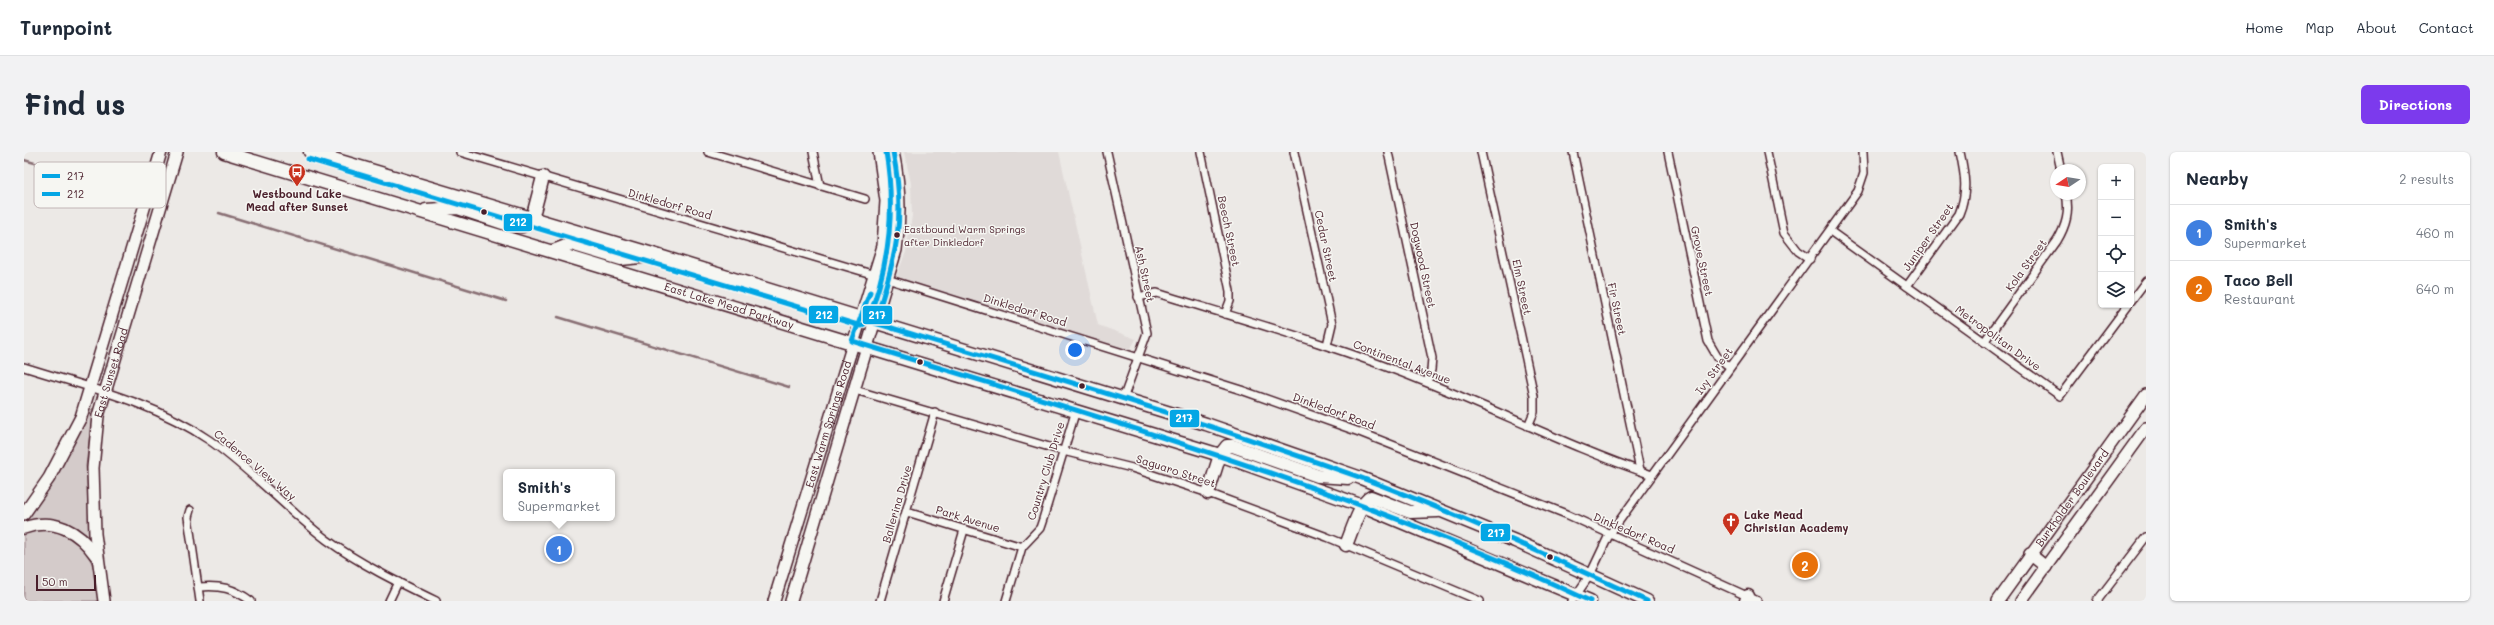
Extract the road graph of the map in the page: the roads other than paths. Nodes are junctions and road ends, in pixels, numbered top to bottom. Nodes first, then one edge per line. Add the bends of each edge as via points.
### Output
1 (161, 152) edge
2 (177, 152) edge
3 (224, 152) edge
4 (310, 152) edge
5 (460, 152) edge
6 (708, 152) edge
7 (813, 152) edge
8 (879, 152) edge
9 (893, 152) edge
10 (1108, 152) edge
11 (1201, 152) edge
12 (1294, 152) edge
13 (1388, 152) edge
14 (1481, 152) edge
15 (1572, 152) edge
16 (1668, 152) edge
17 (1767, 152) edge
18 (1863, 152) edge
19 (1960, 152) edge
20 (2057, 152) edge
21 (158, 162) edge
22 (2060, 164) edge
23 (543, 177) junction
24 (820, 186) junction
25 (166, 189) edge
26 (865, 199) dead end
27 (2067, 200) edge
28 (144, 208) edge
29 (160, 208) edge
30 (418, 211) junction
31 (532, 219) junction
32 (1830, 231) junction
33 (553, 251) junction
34 (656, 255) junction
35 (1810, 259) junction
36 (875, 275) junction
37 (887, 279) junction
38 (2146, 281) edge
39 (1907, 286) junction
40 (1138, 297) junction
41 (2134, 297) edge
42 (2126, 308) edge
43 (1225, 314) junction
44 (861, 319) junction
45 (875, 323) junction
46 (852, 342) junction
47 (1984, 342) junction
48 (1327, 345) junction
49 (868, 346) junction
50 (1139, 357) junction
51 (24, 367) edge
52 (1730, 367) junction
53 (1427, 382) junction
54 (90, 388) junction
55 (855, 390) junction
56 (105, 393) junction
57 (2146, 394) edge
58 (1123, 399) junction
59 (1076, 410) junction
60 (936, 412) junction
61 (1528, 426) junction
62 (2146, 428) edge
63 (1063, 451) junction
64 (1220, 455) junction
65 (1640, 470) junction
66 (1652, 475) junction
67 (1361, 478) junction
68 (1208, 493) junction
69 (1363, 506) junction
70 (190, 510) dead end
71 (1443, 511) junction
72 (907, 512) junction
73 (24, 514) edge
74 (24, 528) edge
75 (964, 530) junction
76 (1609, 535) junction
77 (2146, 537) edge
78 (1346, 545) junction
79 (1022, 547) junction
80 (2030, 554) junction
81 (97, 558) junction
82 (2046, 567) junction
83 (784, 568) junction
84 (799, 573) junction
85 (1590, 575) junction
86 (398, 582) junction
87 (199, 587) junction
88 (1574, 598) edge
89 (1751, 599) edge
90 (104, 601) edge
91 (200, 601) edge
92 (250, 601) edge
93 (389, 601) edge
94 (436, 601) edge
95 (774, 601) edge
96 (791, 601) edge
97 (880, 601) edge
98 (943, 601) edge
99 (1006, 601) edge
100 (1480, 601) edge
101 (1590, 601) edge
102 (1647, 601) edge
103 (1998, 601) edge
104 (2021, 601) edge
105 (2097, 601) edge

1 - 21 main road, East Sunset Road
2 - 25 main road, East Sunset Road
3 - 30 main road, East Lake Mead Parkway
4 - 31 main road
5 - 23 street, Dinkledorf Road
6 - 24 street
7 - 24 street
8 - 36 main road, East Warm Springs Road via 885,186 886,223
9 - 37 main road, East Warm Springs Road via 900,201 900,226
10 - 40 street, Ash Street
11 - 43 street, Beech Street via 1230,290 1230,301
12 - 48 street, Cedar Street via 1332,324
13 - 53 street, Dogwood Street via 1432,358
14 - 61 street, Elm Street via 1534,396 1534,412
15 - 65 street, Fir Street
16 - 52 street, Grove Street via 1708,341 1718,358
17 - 35 street via 1784,233 1790,242
18 - 32 street, Ivy Street via 1864,173 1858,191
19 - 39 street, Juniper Street via 1966,183 1965,200 1959,214
20 - 22 street
23 - 31 main road
23 - 36 street, Dinkledorf Road
24 - 26 street
27 - 47 street, Kola Street via 2066,226
28 - 54 main road, East Sunset Road
29 - 56 main road, East Sunset Road
30 - 31 main road via 458,208 522,226
30 - 33 main road, East Lake Mead Parkway
31 - 34 main road
32 - 35 street, Ivy Street
32 - 39 street, Metropolitan Drive
33 - 34 main road via 571,244 621,259
33 - 46 main road, East Lake Mead Parkway
34 - 44 main road
35 - 52 street, Ivy Street
36 - 44 main road, East Warm Springs Road
37 - 45 main road, East Warm Springs Road
37 - 50 street, Dinkledorf Road
38 - 41 street
39 - 47 street, Metropolitan Drive
40 - 43 street, Continental Avenue via 1157,293
40 - 50 street, Ash Street via 1147,334
42 - 47 street, Metropolitan Drive via 2060,396
43 - 48 street, Continental Avenue
44 - 45 main road
44 - 46 main road, East Warm Springs Road
45 - 49 main road, East Warm Springs Road
45 - 58 main road
46 - 49 main road, East Lake Mead Parkway
46 - 83 main road, East Warm Springs Road
48 - 53 street, Continental Avenue
49 - 55 main road, East Warm Springs Road
49 - 59 main road, East Lake Mead Parkway
50 - 58 street, Ash Street
50 - 76 street, Dinkledorf Road via 1362,432 1566,514
51 - 54 street, Cadence View Way
52 - 66 street, Ivy Street
53 - 61 street, Continental Avenue
54 - 56 street, Cadence View Way
54 - 73 main road, East Sunset Road via 81,417 63,454
55 - 60 street, Saguaro Street
55 - 84 main road, East Warm Springs Road
56 - 81 main road, East Sunset Road via 98,416 93,468
56 - 86 street, Cadence View Way via 155,409 209,440 326,539 347,554
57 - 80 main road, Burkholder Boulevard
58 - 67 main road via 1206,424
59 - 63 street, Country Club Drive
59 - 64 main road, East Lake Mead Parkway
60 - 63 street, Saguaro Street
60 - 72 street, Ballerina Drive
61 - 65 street, Continental Avenue
62 - 82 main road, Burkholder Boulevard
63 - 68 street, Saguaro Street via 1132,468
63 - 79 street, Country Club Drive via 1040,528
64 - 67 main road via 1223,449 1233,446 1318,476
64 - 68 main road
64 - 69 main road, East Lake Mead Parkway
65 - 66 street, Continental Avenue
66 - 76 street, Ivy Street
67 - 71 main road
68 - 78 street, Saguaro Street
69 - 71 main road via 1366,499 1370,498 1410,512
69 - 78 main road
69 - 88 main road, East Lake Mead Parkway
70 - 87 street via 188,517
71 - 85 main road
72 - 75 street, Park Avenue
72 - 97 street, Ballerina Drive
74 - 81 main road via 48,524 68,528 79,535
75 - 79 street, Park Avenue
75 - 98 street
76 - 85 street, Ivy Street
76 - 89 street, Dinkledorf Road
77 - 105 street
78 - 100 street, Saguaro Street
79 - 99 street, Country Club Drive
80 - 82 main road
80 - 103 main road, Burkholder Boulevard
81 - 90 main road, East Sunset Road
82 - 104 main road, Burkholder Boulevard
83 - 84 main road
83 - 95 main road, East Warm Springs Road
84 - 96 main road, East Warm Springs Road
85 - 88 street, Ivy Street
85 - 102 main road
86 - 93 street
86 - 94 street, Cadence View Way
87 - 91 street
87 - 92 street via 225,586
88 - 101 main road, East Lake Mead Parkway

